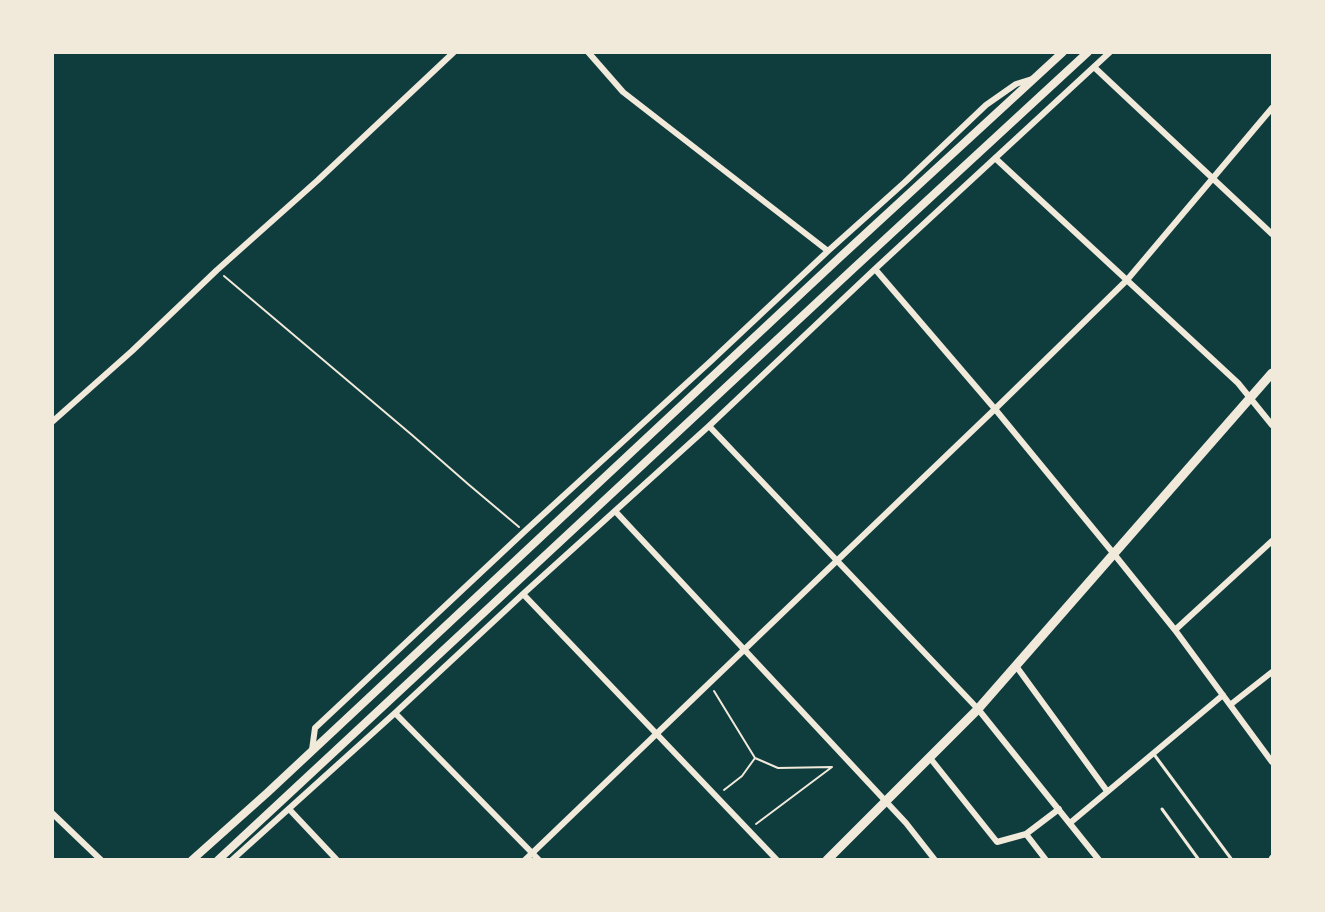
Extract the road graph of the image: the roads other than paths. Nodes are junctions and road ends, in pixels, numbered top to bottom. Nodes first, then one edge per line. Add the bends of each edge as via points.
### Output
1 (453, 52) edge
2 (588, 52) edge
3 (1063, 52) edge
4 (1088, 52) edge
5 (1110, 52) edge
6 (1094, 67) junction
7 (1035, 78) junction
8 (1272, 108) edge
9 (995, 158) junction
10 (1212, 178) junction
11 (1272, 234) edge
12 (828, 251) junction
13 (875, 269) junction
14 (1126, 280) junction
15 (1272, 373) edge
16 (1251, 398) junction
17 (995, 409) junction
18 (52, 422) edge
19 (1272, 425) edge
20 (709, 426) junction
21 (615, 511) junction
22 (1272, 541) edge
23 (1114, 554) junction
24 (837, 560) junction
25 (523, 594) junction
26 (1175, 630) junction
27 (745, 650) junction
28 (1017, 666) junction
29 (1272, 672) edge
30 (1223, 695) junction
31 (1230, 705) junction
32 (978, 709) junction
33 (395, 713) junction
34 (657, 734) junction
35 (312, 751) junction
36 (1153, 753) junction
37 (930, 758) junction
38 (1272, 762) edge
39 (1107, 791) junction
40 (886, 801) junction
41 (289, 809) junction
42 (1059, 809) junction
43 (1162, 809) dead end
44 (52, 813) edge
45 (1070, 823) junction
46 (1026, 834) junction
47 (87, 847) junction
48 (532, 853) junction
49 (94, 860) edge
50 (101, 860) edge
51 (192, 860) edge
52 (219, 860) edge
53 (232, 860) edge
54 (337, 860) edge
55 (525, 860) edge
56 (539, 860) edge
57 (777, 860) edge
58 (827, 860) edge
59 (934, 860) edge
60 (1046, 860) edge
61 (1099, 860) edge
62 (1199, 860) edge
63 (1232, 860) edge

1 - 18 street
2 - 12 street via 623,92
3 - 7 street
4 - 52 street
5 - 6 street
6 - 9 street
6 - 10 street
7 - 12 street via 1016,84 986,105
7 - 35 street
8 - 10 street
9 - 13 street
9 - 14 street
10 - 11 street
10 - 14 street
12 - 35 street via 315,728
13 - 17 street
13 - 20 street
14 - 16 street
14 - 17 street
15 - 16 main road
16 - 19 street
16 - 23 main road
17 - 23 street
17 - 24 street
20 - 21 street
20 - 24 street
21 - 25 street
21 - 27 street
22 - 26 street
23 - 26 street
23 - 28 main road
24 - 27 street
24 - 32 street
25 - 33 street
25 - 34 street
26 - 30 street
27 - 34 street
27 - 40 street
28 - 32 main road
28 - 39 street
29 - 31 street
30 - 31 street
30 - 36 street
31 - 38 street
32 - 37 main road
32 - 42 street
33 - 41 street
33 - 48 street
34 - 48 street
34 - 57 street
35 - 51 street
36 - 39 street
36 - 63 lane
37 - 40 main road
37 - 46 street via 997,842
39 - 45 street
40 - 58 main road
40 - 59 street
41 - 53 street
41 - 54 street
42 - 45 street
42 - 46 street
43 - 62 lane
44 - 47 street
45 - 61 street
46 - 60 street
47 - 49 street
47 - 50 street
48 - 55 street
48 - 56 street

